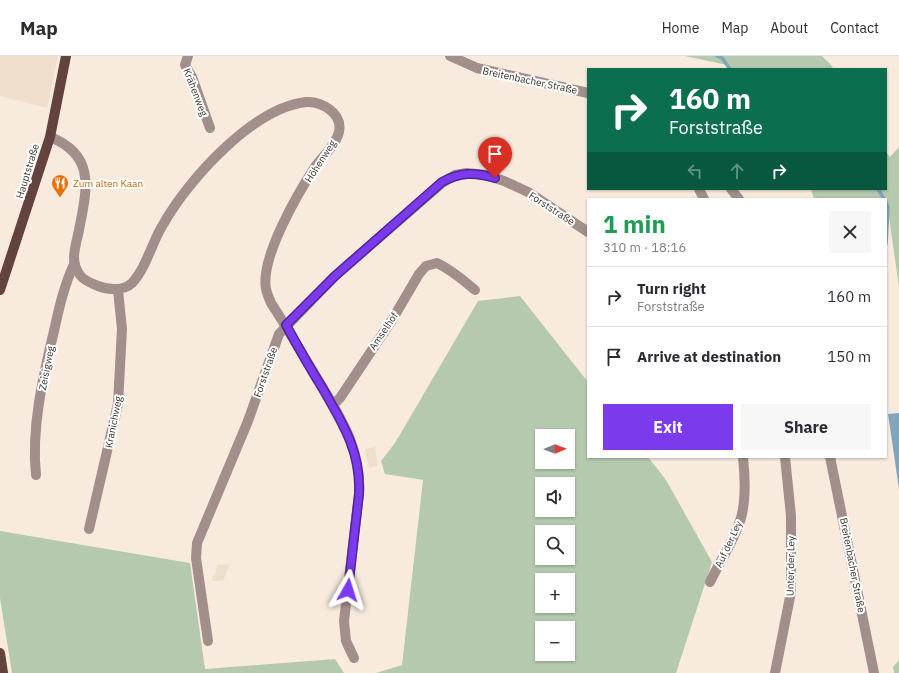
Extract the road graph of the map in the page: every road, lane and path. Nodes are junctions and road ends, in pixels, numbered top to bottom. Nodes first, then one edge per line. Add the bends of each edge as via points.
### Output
1 (66, 56) edge
2 (188, 56) edge
3 (450, 56) edge
4 (587, 93) edge
5 (210, 128) dead end
6 (50, 137) junction
7 (732, 190) edge
8 (738, 198) edge
9 (587, 231) edge
10 (74, 264) junction
11 (2, 281) edge
12 (0, 290) edge
13 (118, 290) junction
14 (476, 290) dead end
15 (286, 325) junction
16 (333, 405) junction
17 (744, 458) edge
18 (785, 458) edge
19 (830, 458) edge
20 (36, 475) dead end
21 (89, 528) dead end
22 (710, 582) dead end
23 (208, 641) dead end
24 (0, 653) edge
25 (354, 658) dead end
26 (3, 673) edge
27 (775, 673) edge
28 (874, 673) edge

1 - 6 main road, Hauptstraße
2 - 5 street, Krähenweg via 185,65 192,77
3 - 4 street, Breitenbacher Straße via 478,68
6 - 10 street via 72,148 82,160 84,170 85,195
6 - 11 main road, Hauptstraße
7 - 8 street
9 - 15 street, Forststraße via 528,192 504,181 486,175 454,175 442,182 361,253
10 - 13 street via 80,276 99,287
10 - 20 street, Zeisigweg via 66,282 44,374 34,459
11 - 12 main road, Hauptstraße
13 - 15 street, Höhenweg via 130,284 140,274 163,224 176,203 202,171 232,142 281,110 306,102 317,103 331,111 339,131 286,218 274,244 266,272 268,296
13 - 21 street, Kranichweg via 122,329 118,404
14 - 16 street, Amselhof via 457,274 437,263 426,266
15 - 16 street, Höhenweg
15 - 23 street, Forststraße via 279,334 248,421 197,543 196,558
16 - 25 street, Höhenweg via 351,438 360,480 344,621 346,641
17 - 22 street, Auf der Ley via 744,500 741,517
18 - 27 street, Unter der Ley via 791,516 791,592
19 - 28 street, Breitenbacher Straße
24 - 26 main road

